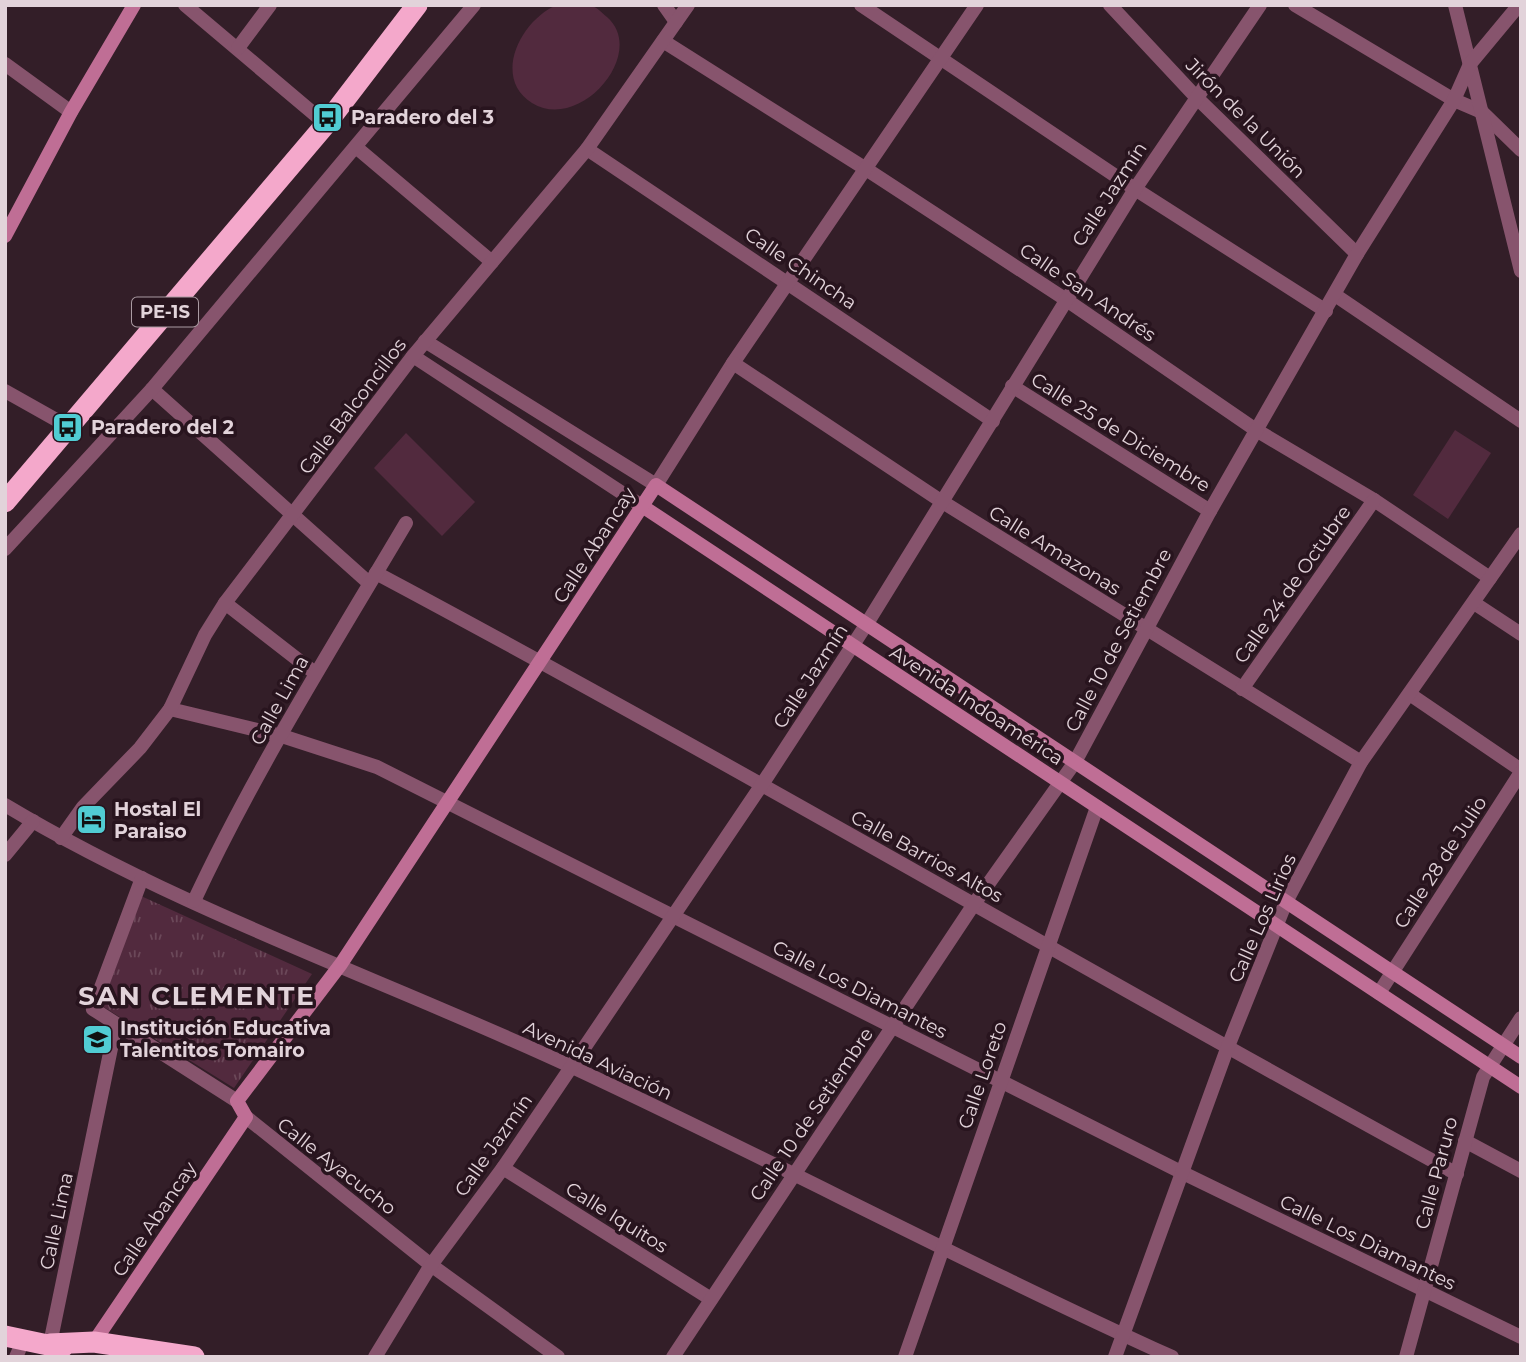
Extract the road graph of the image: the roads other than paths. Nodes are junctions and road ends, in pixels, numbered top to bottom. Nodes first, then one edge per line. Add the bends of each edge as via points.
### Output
1 (134, 5) edge
2 (185, 5) edge
3 (270, 5) edge
4 (417, 5) edge
5 (474, 5) edge
6 (664, 5) edge
7 (688, 5) edge
8 (861, 5) edge
9 (977, 5) edge
10 (1110, 5) edge
11 (1260, 5) edge
12 (1295, 5) edge
13 (1455, 5) edge
14 (1519, 5) edge
15 (676, 22) junction
16 (663, 41) junction
17 (238, 48) junction
18 (942, 57) junction
19 (5, 64) edge
20 (1470, 64) junction
21 (1195, 97) junction
22 (1454, 100) junction
23 (71, 112) junction
24 (1482, 112) junction
25 (326, 124) junction
26 (357, 148) junction
27 (587, 149) junction
28 (1521, 150) edge
29 (866, 169) junction
30 (1135, 189) junction
31 (5, 236) edge
32 (1357, 254) junction
33 (492, 262) junction
34 (1521, 271) edge
35 (787, 282) junction
36 (1335, 295) junction
37 (1065, 299) junction
38 (1326, 311) junction
39 (425, 341) junction
40 (413, 356) junction
41 (733, 363) junction
42 (1012, 386) junction
43 (152, 389) junction
44 (5, 391) edge
45 (992, 421) junction
46 (1521, 421) edge
47 (69, 426) junction
48 (1256, 429) junction
49 (656, 485) junction
50 (941, 500) junction
51 (1374, 500) junction
52 (5, 502) edge
53 (642, 506) junction
54 (1210, 511) junction
55 (294, 516) junction
56 (406, 523) dead end
57 (1521, 534) edge
58 (5, 549) edge
59 (373, 578) junction
60 (1490, 578) junction
61 (225, 603) junction
62 (1474, 603) junction
63 (866, 625) junction
64 (1145, 629) junction
65 (1521, 634) edge
66 (852, 647) junction
67 (542, 662) junction
68 (315, 673) junction
69 (1242, 689) junction
70 (1411, 695) junction
71 (170, 709) junction
72 (282, 736) junction
73 (1075, 762) junction
74 (1361, 762) junction
75 (1521, 771) edge
76 (1060, 782) junction
77 (761, 786) junction
78 (5, 804) edge
79 (449, 804) junction
80 (1097, 807) junction
81 (33, 821) junction
82 (61, 838) junction
83 (5, 855) edge
84 (142, 878) junction
85 (194, 901) junction
86 (1286, 902) junction
87 (974, 904) junction
88 (672, 916) junction
89 (1277, 926) junction
90 (1046, 945) junction
91 (341, 964) junction
92 (1392, 972) junction
93 (1378, 993) junction
94 (1521, 1018) edge
95 (116, 1024) junction
96 (892, 1027) junction
97 (1503, 1045) junction
98 (1227, 1049) junction
99 (1521, 1057) edge
100 (571, 1066) junction
101 (1489, 1066) junction
102 (1002, 1081) junction
103 (1521, 1087) edge
104 (237, 1101) junction
105 (246, 1117) junction
106 (1465, 1142) junction
107 (503, 1168) junction
108 (1521, 1171) edge
109 (1183, 1173) junction
110 (1457, 1174) junction
111 (792, 1175) junction
112 (942, 1247) junction
113 (431, 1265) junction
114 (1423, 1290) junction
115 (711, 1299) junction
116 (1124, 1335) junction
117 (1521, 1337) edge
118 (15, 1344) edge
119 (51, 1344) junction
120 (91, 1349) edge
121 (172, 1355) edge
122 (194, 1357) edge
123 (375, 1357) edge
124 (558, 1357) edge
125 (673, 1357) edge
126 (905, 1357) edge
127 (1115, 1357) edge
128 (1172, 1357) edge
129 (1406, 1357) edge

1 - 23 street
2 - 17 street
3 - 17 street
4 - 25 highway, PE-1S
5 - 26 street
6 - 15 street
7 - 15 street, Calle Balconcillos
8 - 18 street
9 - 18 street, Calle Abancay
10 - 21 street, Jirón de la Unión
11 - 21 street, Calle Jazmín
12 - 22 street
13 - 20 street
14 - 20 street, Calle 10 de Setiembre
15 - 16 street, Calle Balconcillos
16 - 27 street, Calle Balconcillos
16 - 29 street, Calle San Andrés
17 - 25 street
18 - 29 street, Calle Abancay
18 - 30 street
19 - 23 street
20 - 22 street, Calle 10 de Setiembre
20 - 24 street
21 - 30 street, Calle Jazmín
21 - 32 street, Jirón de la Unión
22 - 24 street
22 - 32 street, Calle 10 de Setiembre
23 - 31 street
24 - 28 street
24 - 34 street
25 - 47 highway, PE-1S
26 - 33 street
26 - 43 street
27 - 33 street, Calle Balconcillos
27 - 35 street, Calle Chincha
29 - 35 street, Calle Abancay
29 - 37 street, Calle San Andrés
30 - 37 street, Calle Jazmín
30 - 38 street
32 - 36 street, Calle 10 de Setiembre
33 - 39 street, Calle Balconcillos
35 - 41 street, Calle Abancay
35 - 45 street, Calle Chincha
36 - 38 street, Calle 10 de Setiembre
36 - 46 street
37 - 42 street, Calle Jazmín
37 - 48 street, Calle San Andrés
38 - 48 street, Calle 10 de Setiembre
39 - 40 street, Calle Balconcillos
39 - 49 street, Avenida Indoamérica
40 - 53 street, Avenida Indoamérica
40 - 55 street, Calle Balconcillos
41 - 49 street, Calle Abancay
41 - 50 street, Calle Amazonas
42 - 45 street, Calle Jazmín
42 - 54 street, Calle 25 de Diciembre
43 - 55 street, Calle Barrios Altos
43 - 58 street
44 - 47 street
45 - 50 street, Calle Jazmín
47 - 52 highway, PE-1S
48 - 51 street, Calle San Andrés
48 - 54 street, Calle 10 de Setiembre
49 - 53 street, Calle Abancay
49 - 63 street, Avenida Indoamérica
50 - 63 street, Calle Jazmín
50 - 64 street, Calle Amazonas
51 - 60 street, Calle San Andrés
51 - 69 street, Calle 24 de Octubre
53 - 66 street, Avenida Indoamérica
53 - 67 street, Calle Abancay
54 - 64 street, Calle 10 de Setiembre
55 - 59 street, Calle Barrios Altos
55 - 61 street, Calle Balconcillos
56 - 59 street, Calle Lima
57 - 60 street, Calle Los Lirios
59 - 67 street, Calle Barrios Altos
59 - 68 street, Calle Lima
60 - 62 street, Calle Los Lirios
61 - 68 street
61 - 71 street, Calle Balconcillos
62 - 65 street
62 - 70 street, Calle Los Lirios
63 - 66 street, Calle Jazmín
63 - 73 street, Avenida Indoamérica
64 - 69 street, Calle Amazonas
64 - 73 street, Calle 10 de Setiembre
66 - 76 street, Avenida Indoamérica
66 - 77 street, Calle Jazmín
67 - 77 street, Calle Barrios Altos
67 - 79 street, Calle Abancay
68 - 72 street, Calle Lima
69 - 74 street, Calle Amazonas
70 - 74 street, Calle Los Lirios
70 - 75 street
71 - 72 street, Calle Los Diamantes
71 - 82 street, Calle Balconcillos
72 - 79 street, Calle Los Diamantes via 377,767
72 - 85 street, Calle Lima via 228,827
73 - 76 street, Calle 10 de Setiembre
73 - 86 street, Avenida Indoamérica
74 - 86 street, Calle Los Lirios
75 - 92 street, Calle 28 de Julio
76 - 80 street, Avenida Indoamérica
76 - 87 street, Calle 10 de Setiembre
77 - 87 street, Calle Barrios Altos
77 - 88 street, Calle Jazmín
78 - 81 street, Avenida Aviación
79 - 88 street, Calle Los Diamantes
79 - 91 street, Calle Abancay
80 - 89 street, Avenida Indoamérica
80 - 90 street, Calle Loreto
81 - 82 street, Avenida Aviación
81 - 83 street
82 - 84 street, Avenida Aviación
84 - 85 street, Avenida Aviación
84 - 95 street, Calle Ayacucho via 93,1009
85 - 91 street, Avenida Aviación
86 - 89 street, Calle Los Lirios
86 - 92 street, Avenida Indoamérica
87 - 90 street, Calle Barrios Altos
87 - 96 street, Calle 10 de Setiembre
88 - 96 street, Calle Los Diamantes
88 - 100 street, Calle Jazmín
89 - 93 street, Avenida Indoamérica
89 - 98 street, Calle Los Lirios
90 - 98 street, Calle Barrios Altos
90 - 102 street, Calle Loreto
91 - 100 street, Avenida Aviación
91 - 104 street, Calle Abancay
92 - 93 street, Calle 28 de Julio
92 - 97 street, Avenida Indoamérica
93 - 101 street, Avenida Indoamérica
94 - 97 street, Calle Paruro
95 - 104 street, Calle Ayacucho
95 - 119 street, Calle Lima
96 - 102 street, Calle Los Diamantes
96 - 111 street, Calle 10 de Setiembre
97 - 99 street, Avenida Indoamérica
97 - 101 street, Calle Paruro
98 - 109 street, Calle Los Lirios
98 - 110 street, Calle Barrios Altos
100 - 107 street, Calle Jazmín
100 - 111 street, Avenida Aviación
101 - 103 street, Avenida Indoamérica
101 - 106 street, Calle Paruro
102 - 109 street, Calle Los Diamantes
102 - 112 street, Calle Loreto
104 - 105 street, Calle Ayacucho
105 - 113 street, Calle Ayacucho
105 - 120 street, Calle Abancay
106 - 108 street
106 - 110 street, Calle Paruro
107 - 113 street, Calle Jazmín
107 - 115 street, Calle Iquitos
109 - 114 street, Calle Los Diamantes
109 - 116 street, Calle Los Lirios
110 - 114 street, Calle Paruro
111 - 112 street, Avenida Aviación
111 - 115 street, Calle 10 de Setiembre
112 - 116 street, Avenida Aviación
112 - 126 street, Calle Loreto
113 - 123 street, Calle Jazmín
113 - 124 street, Calle Ayacucho
114 - 117 street, Calle Los Diamantes
114 - 129 street, Calle Paruro
115 - 125 street, Calle 10 de Setiembre
116 - 127 street, Calle Los Lirios
116 - 128 street, Avenida Aviación
118 - 119 highway
119 - 120 highway
120 - 121 highway
121 - 122 highway

